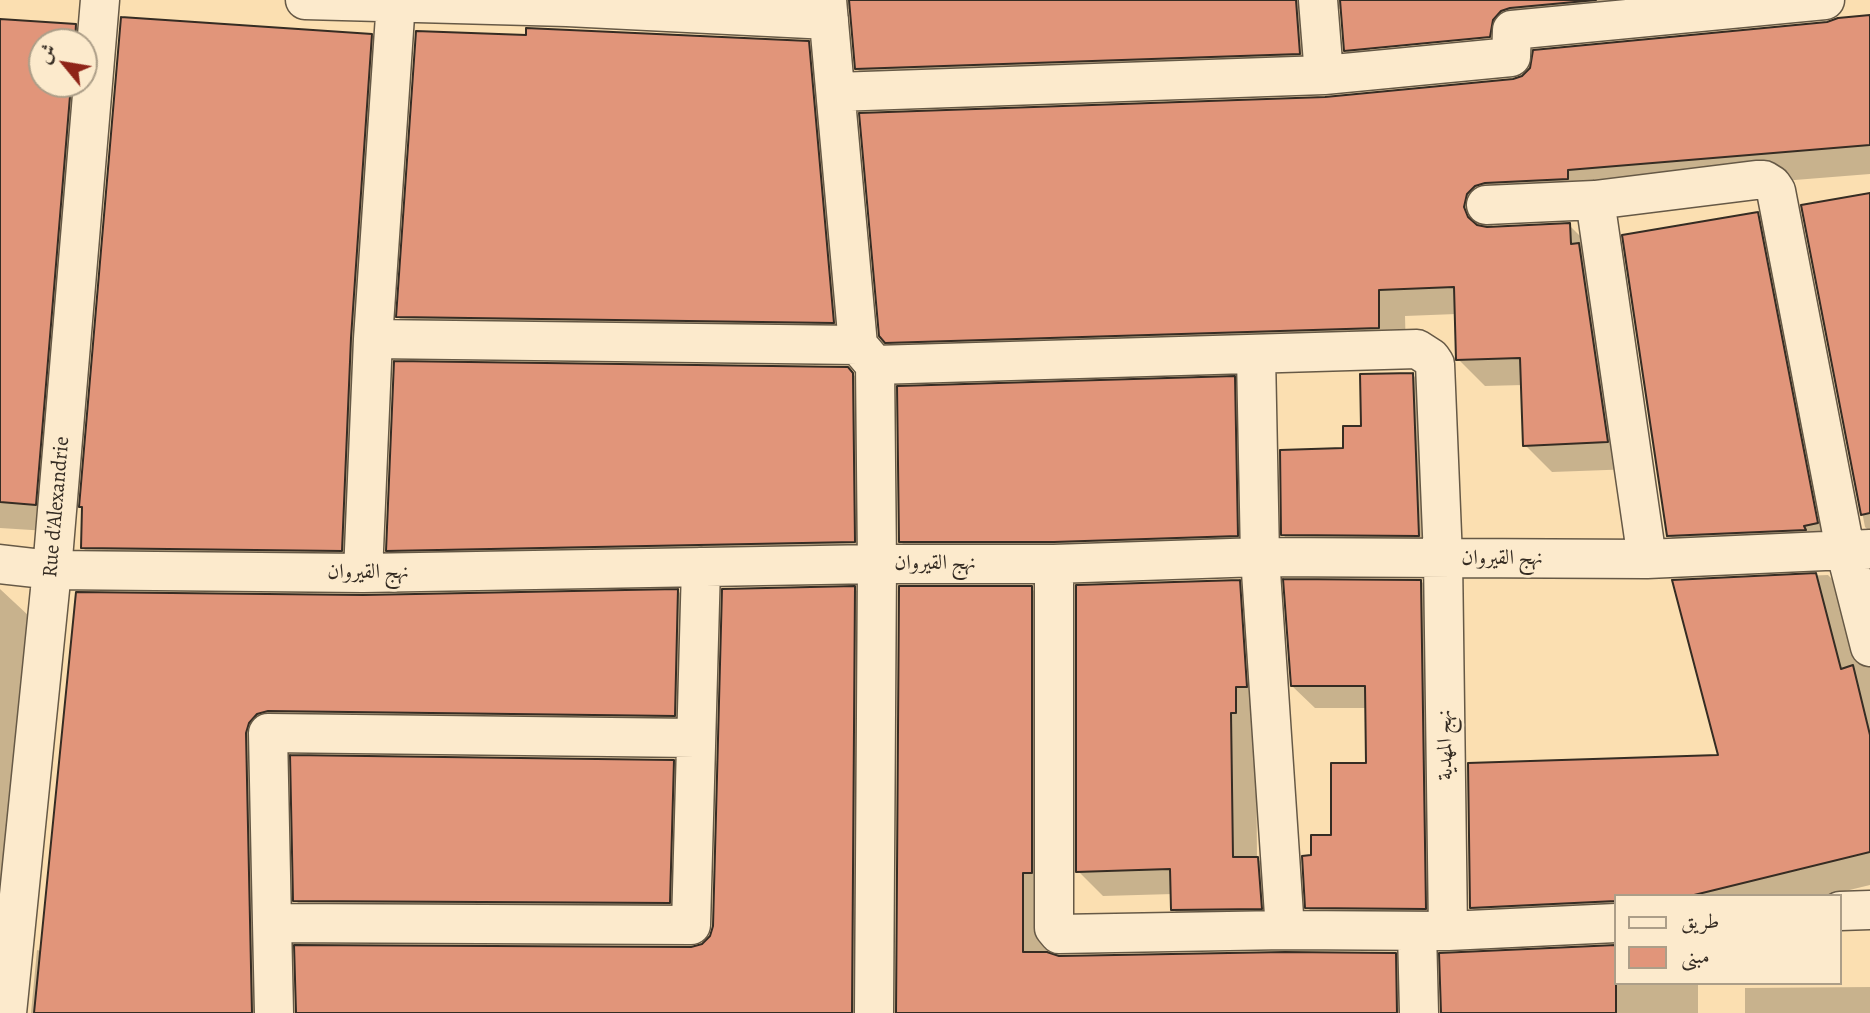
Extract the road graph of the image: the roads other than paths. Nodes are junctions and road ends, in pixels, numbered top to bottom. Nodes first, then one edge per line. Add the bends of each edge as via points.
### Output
1 (100, 0) edge
2 (305, 0) edge
3 (1318, 0) edge
4 (1825, 0) edge
5 (396, 1) edge
6 (568, 4) edge
7 (1709, 5) edge
8 (828, 10) edge
9 (1324, 75) junction
10 (836, 92) junction
11 (1595, 200) junction
12 (1486, 205) dead end
13 (373, 339) junction
14 (867, 355) junction
15 (1256, 355) junction
16 (1858, 549) edge
17 (1260, 557) junction
18 (1443, 558) junction
19 (1647, 559) junction
20 (0, 564) edge
21 (877, 564) junction
22 (1054, 564) junction
23 (701, 567) junction
24 (52, 570) junction
25 (363, 573) junction
26 (1870, 647) edge
27 (695, 738) junction
28 (1870, 910) edge
29 (1842, 911) edge
30 (272, 923) junction
31 (1615, 923) edge
32 (1285, 930) junction
33 (1433, 931) junction
34 (7, 1013) edge
35 (274, 1013) edge
36 (874, 1013) edge
37 (1419, 1013) edge

1 - 24 street, Rue d'Alexandrie
2 - 5 street
3 - 9 street
4 - 7 street
5 - 6 street
5 - 13 street
6 - 8 street
7 - 9 street via 1512,30 1511,57
8 - 10 street
9 - 10 street
10 - 14 street
11 - 12 street
11 - 16 street via 1756,180 1774,187
11 - 19 street
13 - 14 street
13 - 25 street
14 - 15 street
14 - 21 street
15 - 17 street
15 - 18 street, نهج المهدية via 1417,349 1432,358
16 - 19 street, نهج القيروان
16 - 26 street
17 - 18 street, نهج القيروان
17 - 22 street, نهج القيروان
17 - 32 street
18 - 19 street, نهج القيروان
18 - 33 street, نهج المهدية
20 - 24 street, نهج القيروان
21 - 22 street, نهج القيروان
21 - 23 street, نهج القيروان
21 - 36 street
22 - 32 street via 1055,930 1062,935
23 - 25 street, نهج القيروان
23 - 27 street
24 - 25 street, نهج القيروان
24 - 34 street, Rue d'Alexandrie
27 - 30 street via 691,925
27 - 30 street via 268,733
28 - 29 street
30 - 35 street
31 - 33 street
32 - 33 street
33 - 37 street, نهج المهدية

